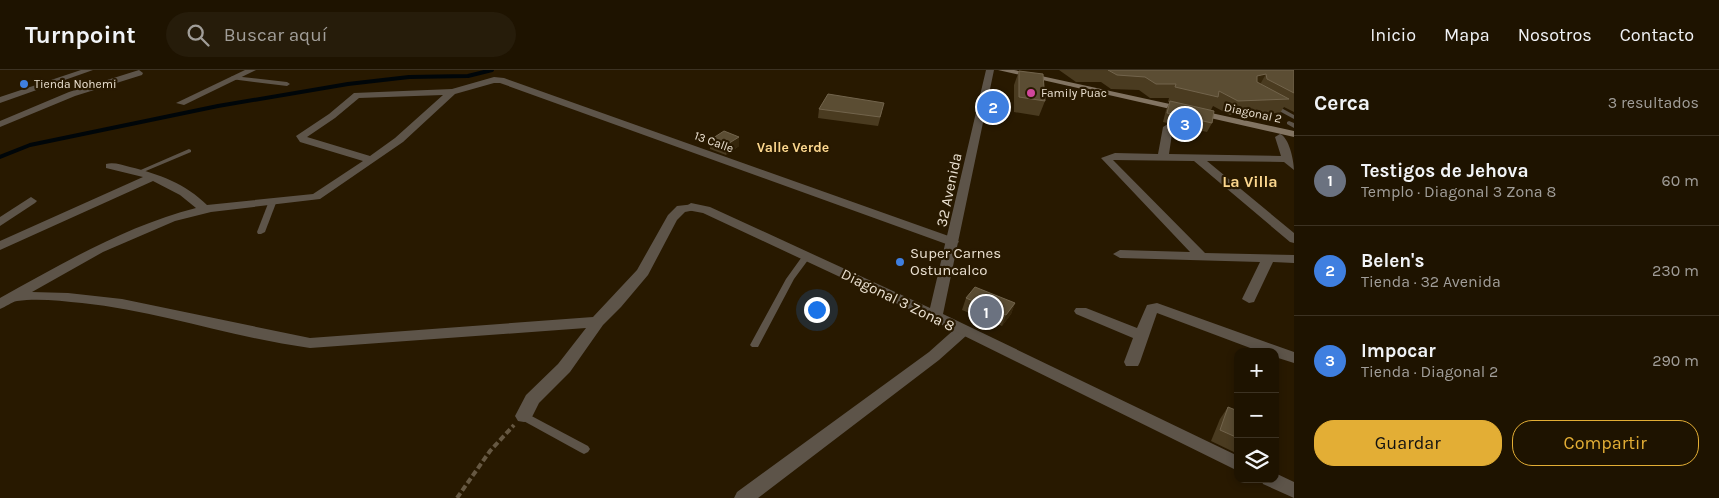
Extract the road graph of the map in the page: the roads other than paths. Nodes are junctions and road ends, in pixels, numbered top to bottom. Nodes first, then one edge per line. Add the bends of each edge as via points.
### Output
1 (89, 70) edge
2 (252, 70) edge
3 (990, 70) edge
4 (1002, 70) edge
5 (139, 73) dead end
6 (233, 78) junction
7 (287, 84) dead end
8 (452, 92) junction
9 (0, 100) edge
10 (1265, 101) edge
11 (181, 103) dead end
12 (1294, 117) edge
13 (0, 124) edge
14 (1168, 127) dead end
15 (1294, 134) edge
16 (1280, 137) dead end
17 (189, 150) dead end
18 (1163, 157) junction
19 (1197, 158) junction
20 (372, 160) junction
21 (1290, 163) edge
22 (110, 166) dead end
23 (139, 172) junction
24 (153, 177) junction
25 (31, 201) dead end
26 (272, 203) junction
27 (204, 209) junction
28 (0, 222) edge
29 (261, 232) dead end
30 (1294, 240) edge
31 (953, 242) junction
32 (0, 246) edge
33 (1120, 254) dead end
34 (807, 256) junction
35 (1201, 256) junction
36 (1268, 258) junction
37 (1294, 259) edge
38 (1249, 299) dead end
39 (5, 301) edge
40 (1081, 311) dead end
41 (935, 316) junction
42 (597, 322) junction
43 (962, 331) junction
44 (1142, 336) junction
45 (755, 345) dead end
46 (1294, 358) edge
47 (1132, 362) dead end
48 (524, 416) joint
49 (584, 449) dead end
50 (1234, 462) edge
51 (1279, 483) edge
52 (1294, 490) edge
53 (744, 498) edge

1 - 9 street
2 - 6 street
3 - 31 street, 32 Avenida
4 - 15 main road, Diagonal 2
5 - 13 street via 72,94
6 - 7 lane
6 - 11 street
8 - 20 street
8 - 20 street via 357,95 301,136 304,140
8 - 31 street, 13 Calle via 494,80 511,84
10 - 12 lane
14 - 18 street
16 - 21 street
17 - 23 lane
18 - 19 street
18 - 35 street via 1106,158
19 - 21 street
19 - 30 street
20 - 26 street via 316,197
22 - 23 street
23 - 24 street
24 - 27 street via 181,190
24 - 32 street
25 - 28 street
26 - 27 street
26 - 29 lane
27 - 39 street via 114,241
31 - 41 street, 32 Avenida
33 - 35 street
34 - 41 street, Diagonal 3 Zona 8
34 - 42 street, Diagonal 3 Zona 8 via 706,210 681,209 672,218 643,272
34 - 45 lane via 790,279
35 - 36 street
36 - 37 street
36 - 38 street
39 - 42 street via 67,296 100,299 310,343
40 - 44 street
41 - 43 street, Diagonal 3 Zona 8
42 - 48 street via 576,354 527,405
43 - 50 street, Diagonal 3 Zona 8
43 - 53 street via 934,356
44 - 46 street via 1152,308 1157,308
44 - 47 street
48 - 49 lane
51 - 52 street

